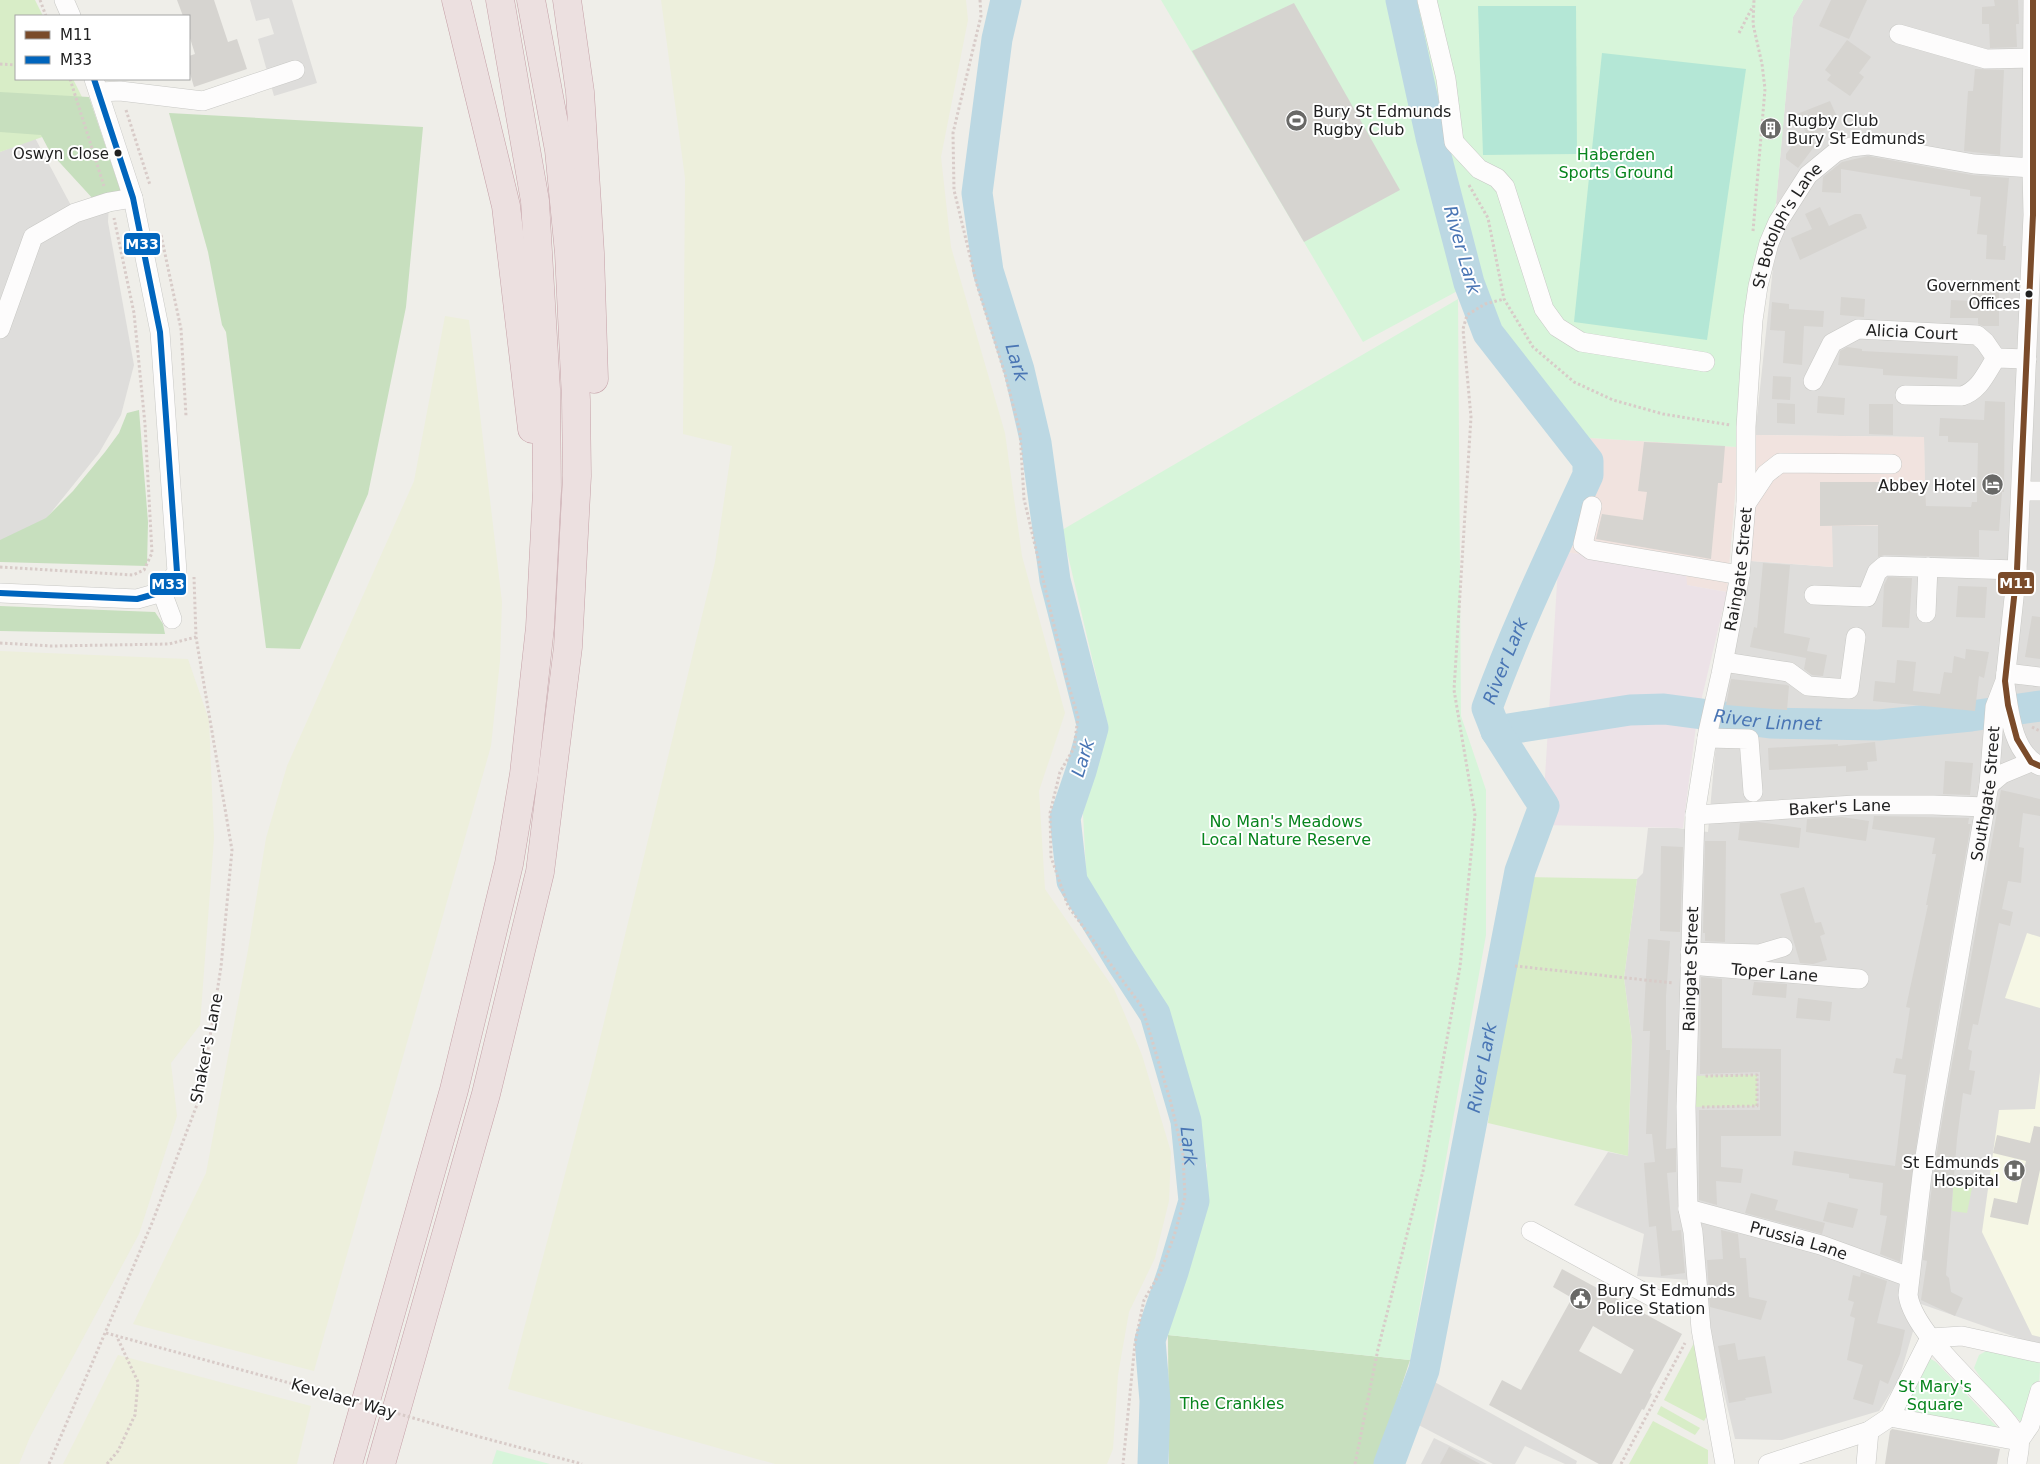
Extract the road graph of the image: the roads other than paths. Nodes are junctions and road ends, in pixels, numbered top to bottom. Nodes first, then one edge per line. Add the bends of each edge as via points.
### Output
1 (64, 0) edge
2 (456, 0) edge
3 (500, 0) edge
4 (531, 0) edge
5 (566, 0) edge
6 (1427, 0) edge
7 (2033, 0) edge
8 (71, 15) edge
9 (1899, 34) dead end
10 (2034, 58) junction
11 (295, 70) dead end
12 (97, 85) edge
13 (2037, 102) edge
14 (2032, 168) junction
15 (133, 198) junction
16 (2035, 282) edge
17 (0, 329) edge
18 (1996, 358) junction
19 (2027, 359) junction
20 (1705, 362) dead end
21 (1813, 381) dead end
22 (1905, 395) dead end
23 (1892, 464) dead end
24 (578, 476) junction
25 (1745, 478) joint
26 (548, 491) junction
27 (2031, 491) edge
28 (1746, 504) junction
29 (1592, 506) dead end
30 (1928, 568) junction
31 (2017, 570) junction
32 (1740, 575) junction
33 (162, 592) junction
34 (0, 593) edge
35 (1814, 594) dead end
36 (1926, 613) dead end
37 (172, 619) dead end
38 (1856, 637) dead end
39 (1724, 662) junction
40 (2005, 677) junction
41 (2040, 677) edge
42 (2002, 713) junction
43 (1707, 735) junction
44 (2035, 764) edge
45 (1990, 785) junction
46 (1753, 792) dead end
47 (1985, 807) junction
48 (1695, 815) junction
49 (1783, 947) dead end
50 (1690, 958) junction
51 (1859, 979) dead end
52 (1688, 1209) junction
53 (1530, 1231) dead end
54 (1909, 1277) junction
55 (1698, 1303) junction
56 (1962, 1336) junction
57 (1930, 1338) junction
58 (2040, 1353) edge
59 (1953, 1362) junction
60 (2040, 1391) edge
61 (1890, 1417) junction
62 (1869, 1431) junction
63 (2019, 1441) junction
64 (348, 1464) edge
65 (381, 1464) edge
66 (1725, 1464) edge
67 (1768, 1464) edge
68 (1866, 1464) edge
69 (2017, 1464) edge

1 - 8 street
2 - 26 highway via 506,206 530,420
3 - 26 highway via 535,201 546,389
4 - 24 highway via 559,150 569,253
5 - 24 highway via 580,92 595,411
6 - 20 street via 1446,78 1454,142 1479,168 1497,178 1505,187 1544,308 1557,327 1581,342
7 - 10 street, Southgate Street
9 - 10 street via 1986,59
10 - 13 street, Southgate Street
11 - 12 street via 203,101
12 - 15 street
13 - 14 street, Southgate Street
14 - 16 street, Southgate Street
14 - 25 street, St Botolph's Lane via 1974,164 1868,145 1836,152 1808,175 1778,222 1758,286 1753,320
15 - 17 street via 75,213 33,238
15 - 33 street via 161,342 178,572
16 - 19 street, Southgate Street
18 - 19 street
18 - 21 street, Alicia Court via 1977,335 1858,329 1832,343
18 - 22 street via 1971,393 1962,396
19 - 27 street, Southgate Street
23 - 28 street via 1780,463 1766,474
24 - 65 highway via 568,647 540,872 486,1094
25 - 28 street, Raingate Street
26 - 64 highway via 539,637 524,774 508,864 454,1090
27 - 31 street, Southgate Street
28 - 32 street, Raingate Street
29 - 32 street via 1583,544 1591,550
30 - 31 street
30 - 35 street via 1884,566 1877,572 1867,597
30 - 36 street
31 - 40 street, Southgate Street
32 - 39 street, Raingate Street
33 - 34 street via 137,599
33 - 37 street
38 - 39 street via 1849,689 1808,686 1789,672
39 - 43 street, Raingate Street
40 - 41 street
40 - 42 street, Southgate Street
42 - 44 street
42 - 45 street, Southgate Street
43 - 46 street via 1749,739
43 - 48 street, Raingate Street
44 - 45 street via 2002,774
45 - 47 street, Southgate Street
47 - 48 street, Baker's Lane via 1855,805
47 - 54 street, Southgate Street via 1934,1101
48 - 50 street, Raingate Street
49 - 50 street, Toper Lane via 1759,954
50 - 51 street, Toper Lane
50 - 52 street, Raingate Street via 1686,1107
52 - 54 street, Prussia Lane via 1822,1245
52 - 55 street, Raingate Street via 1693,1232
53 - 55 street via 1665,1304
54 - 57 street, Southgate Street via 1910,1305
55 - 66 street, Raingate Street
56 - 57 street
56 - 58 street
56 - 59 street via 1952,1352
57 - 59 street
57 - 61 street
59 - 63 street via 2004,1417
60 - 63 street via 2030,1426
61 - 62 street
61 - 63 street
62 - 67 street
62 - 68 street
63 - 69 street

